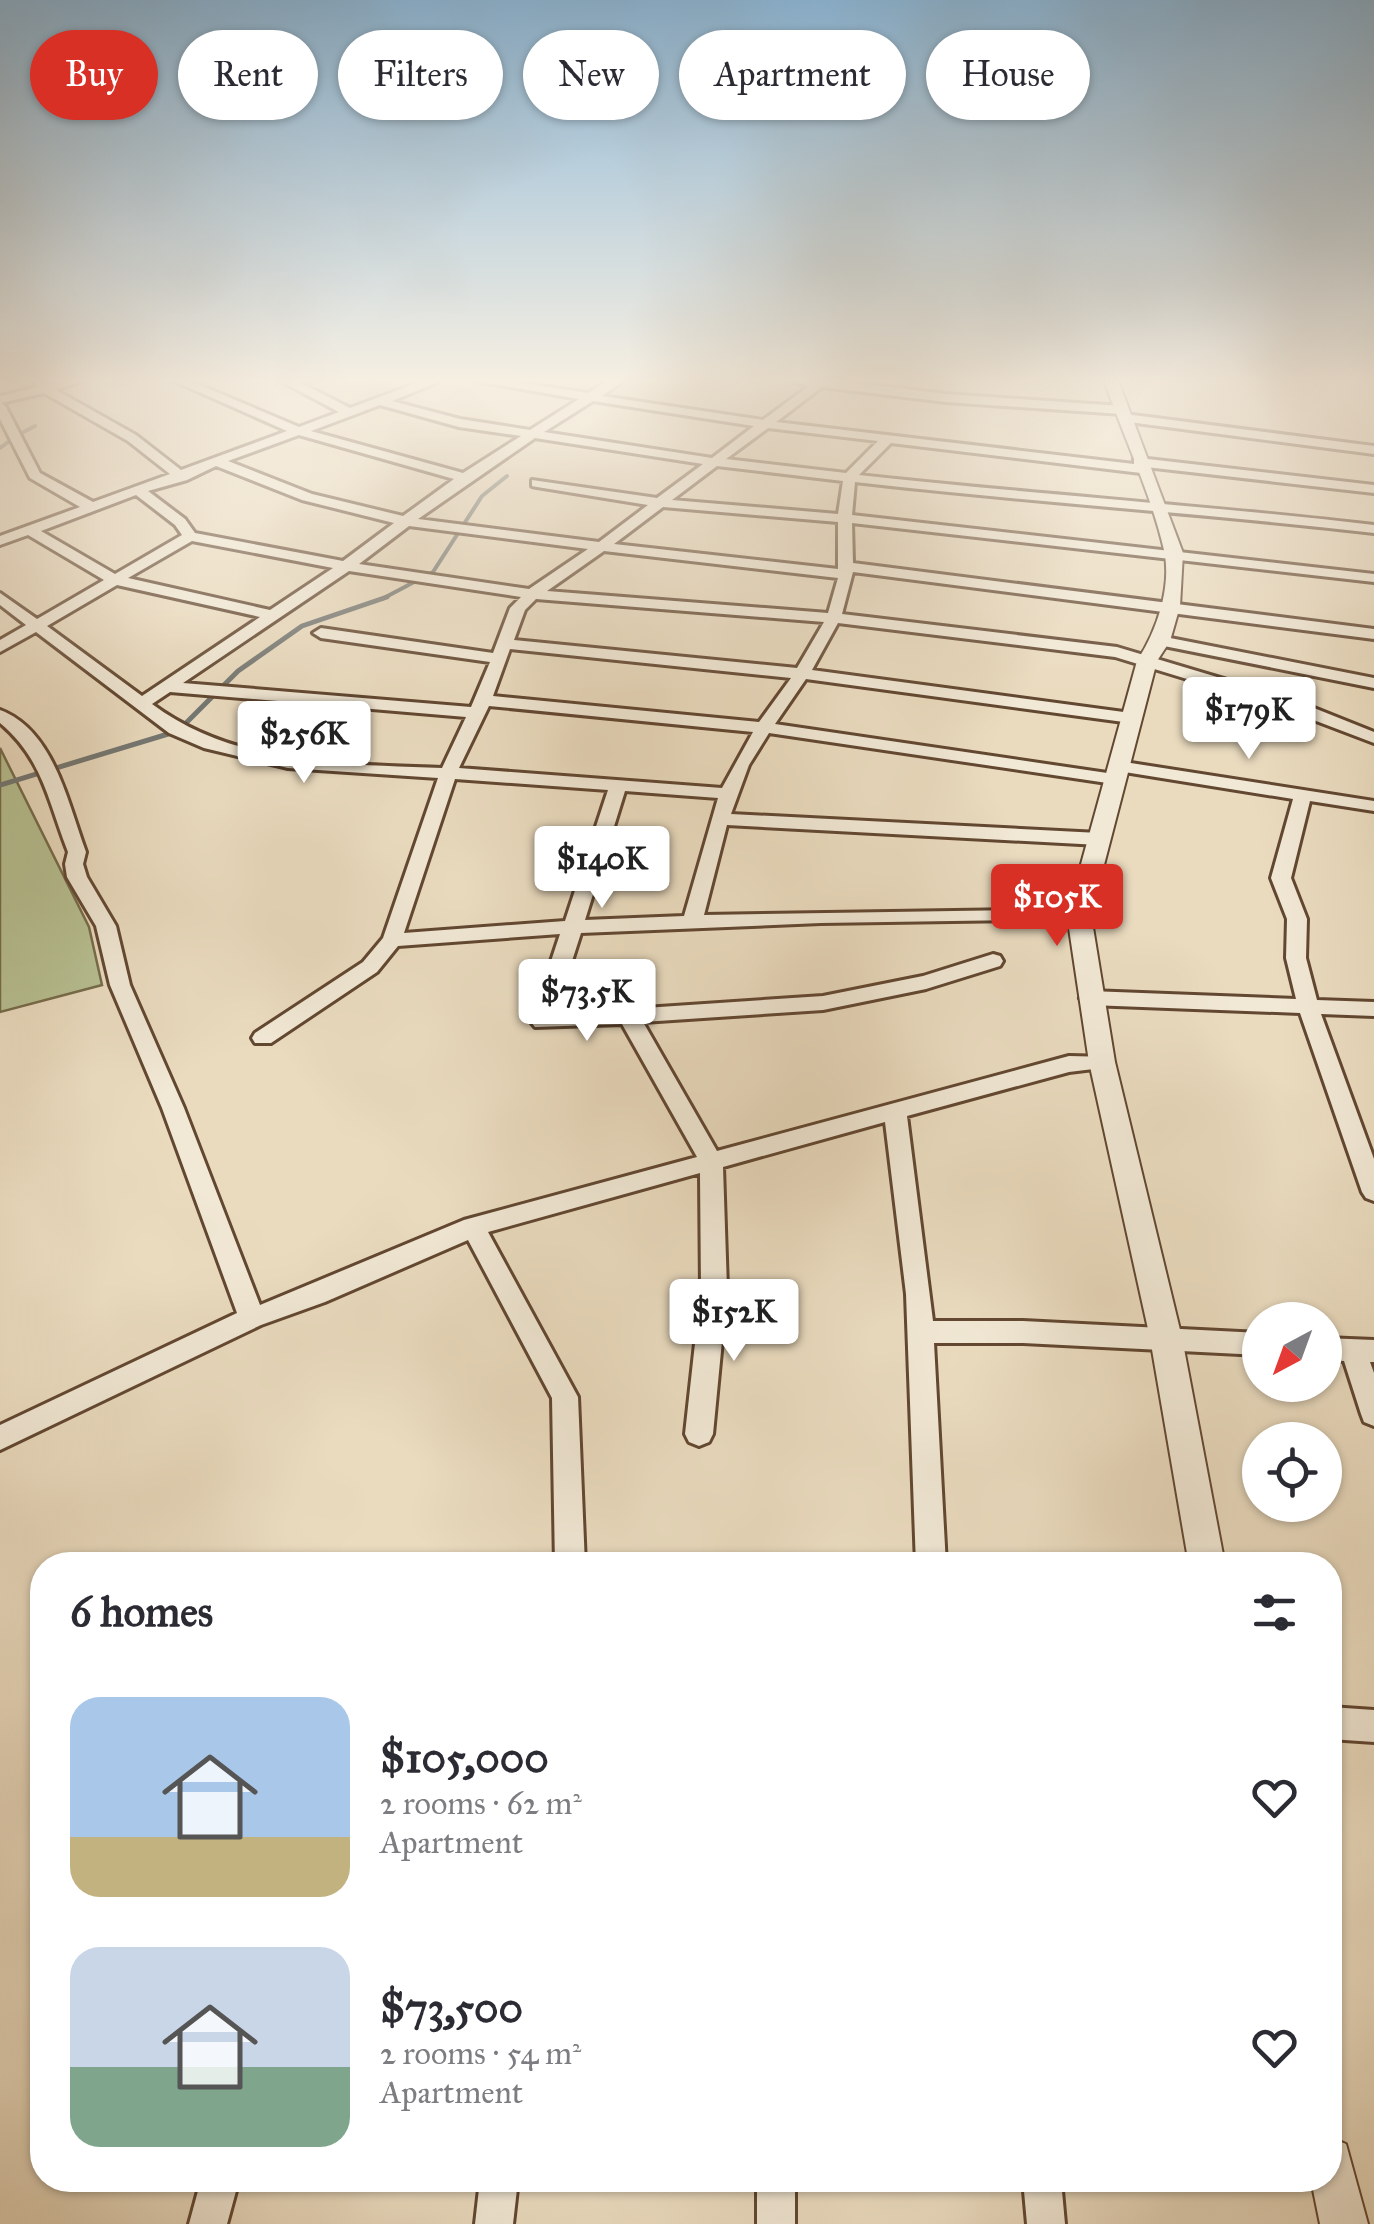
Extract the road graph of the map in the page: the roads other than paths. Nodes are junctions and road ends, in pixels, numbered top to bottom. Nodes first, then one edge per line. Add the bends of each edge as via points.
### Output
1 (51, 484) edge
2 (159, 484) edge
3 (273, 484) edge
4 (457, 484) edge
5 (543, 484) edge
6 (686, 484) edge
7 (849, 484) edge
8 (907, 484) edge
9 (1147, 484) edge
10 (1321, 484) edge
11 (1374, 489) edge
12 (138, 490) junction
13 (660, 503) junction
14 (90, 507) junction
15 (1158, 509) junction
16 (846, 518) junction
17 (406, 521) junction
18 (1374, 529) edge
19 (30, 530) junction
20 (190, 536) junction
21 (0, 541) edge
22 (601, 547) junction
23 (1174, 553) junction
24 (346, 566) junction
25 (847, 571) junction
26 (1374, 578) edge
27 (115, 580) junction
28 (532, 594) junction
29 (0, 598) edge
30 (1171, 606) junction
31 (270, 616) junction
32 (836, 618) junction
33 (36, 626) junction
34 (321, 633) dead end
35 (1374, 634) edge
36 (1160, 641) junction
37 (0, 646) edge
38 (500, 651) junction
39 (1147, 661) junction
40 (804, 674) junction
41 (1374, 683) edge
42 (166, 687) junction
43 (140, 706) junction
44 (480, 707) junction
45 (0, 715) edge
46 (1131, 718) junction
47 (766, 728) junction
48 (1374, 738) edge
49 (1116, 772) junction
50 (448, 773) junction
51 (618, 786) junction
52 (729, 794) junction
53 (1303, 794) junction
54 (1374, 806) edge
55 (723, 819) junction
56 (1099, 839) junction
57 (1079, 916) junction
58 (692, 920) junction
59 (571, 928) junction
60 (392, 940) junction
61 (993, 961) dead end
62 (1090, 998) junction
63 (1308, 1006) junction
64 (1374, 1009) edge
65 (628, 1015) junction
66 (263, 1038) dead end
67 (1102, 1062) junction
68 (895, 1112) junction
69 (710, 1162) junction
70 (1374, 1192) edge
71 (474, 1227) junction
72 (252, 1318) junction
73 (920, 1332) junction
74 (1166, 1338) junction
75 (1242, 1343) edge
76 (1364, 1351) edge
77 (1374, 1414) edge
78 (700, 1434) dead end
79 (0, 1438) edge
80 (570, 1552) edge
81 (931, 1552) edge
82 (1205, 1552) edge
83 (1342, 1724) edge
84 (1374, 1726) edge
85 (217, 2192) edge
86 (498, 2192) edge
87 (776, 2192) edge
88 (1043, 2192) edge
89 (1337, 2192) edge
90 (208, 2224) edge
91 (494, 2224) edge
92 (776, 2224) edge
93 (1046, 2224) edge
94 (1344, 2224) edge

1 - 14 street
2 - 12 street
3 - 17 street
4 - 17 street
5 - 13 street
6 - 13 street
7 - 16 street
8 - 15 street
9 - 15 street
10 - 11 street
12 - 14 street
12 - 20 street
13 - 16 street
13 - 22 street
14 - 19 street
15 - 18 street
15 - 23 street
16 - 23 street
16 - 25 street
17 - 22 street
17 - 24 street
19 - 21 street
19 - 27 street
20 - 24 street
20 - 27 street
22 - 25 street
22 - 28 street
23 - 26 street
23 - 30 street
24 - 28 street
24 - 31 street
25 - 30 street
25 - 32 street
27 - 31 street
27 - 33 street
28 - 32 street
28 - 38 street via 518,608
29 - 33 street
30 - 35 street
30 - 36 street
31 - 42 street
32 - 39 street
32 - 40 street
33 - 37 street
33 - 43 street
34 - 38 street
36 - 39 street
36 - 41 street
38 - 40 street
38 - 44 street
39 - 46 street
39 - 48 street
40 - 46 street
40 - 47 street
42 - 43 street
42 - 44 street
43 - 50 street via 206,746 251,756
44 - 47 street
44 - 50 street
45 - 72 street via 50,772 76,852 77,876 106,926 120,985
46 - 49 street
47 - 49 street
47 - 52 street
49 - 53 street
49 - 56 street
50 - 51 street
50 - 60 street
51 - 52 street
51 - 59 street
52 - 55 street
53 - 54 street
53 - 63 street via 1281,878 1297,919 1296,958
55 - 56 street
55 - 58 street
56 - 57 street
57 - 58 street
57 - 62 street
58 - 59 street
59 - 60 street
59 - 65 street via 542,1022
60 - 66 street via 370,966
61 - 65 street via 823,1003
62 - 63 street
62 - 67 street
63 - 64 street
63 - 70 street
65 - 69 street
67 - 68 street via 1038,1072
67 - 74 street
68 - 69 street
68 - 73 street
69 - 71 street
69 - 78 street via 714,1289
71 - 72 street
71 - 80 street via 565,1397
72 - 79 street
73 - 74 street
73 - 81 street
74 - 75 street
74 - 82 street
76 - 77 street
83 - 84 street
85 - 90 street
86 - 91 street
87 - 92 street
88 - 93 street
89 - 94 street

